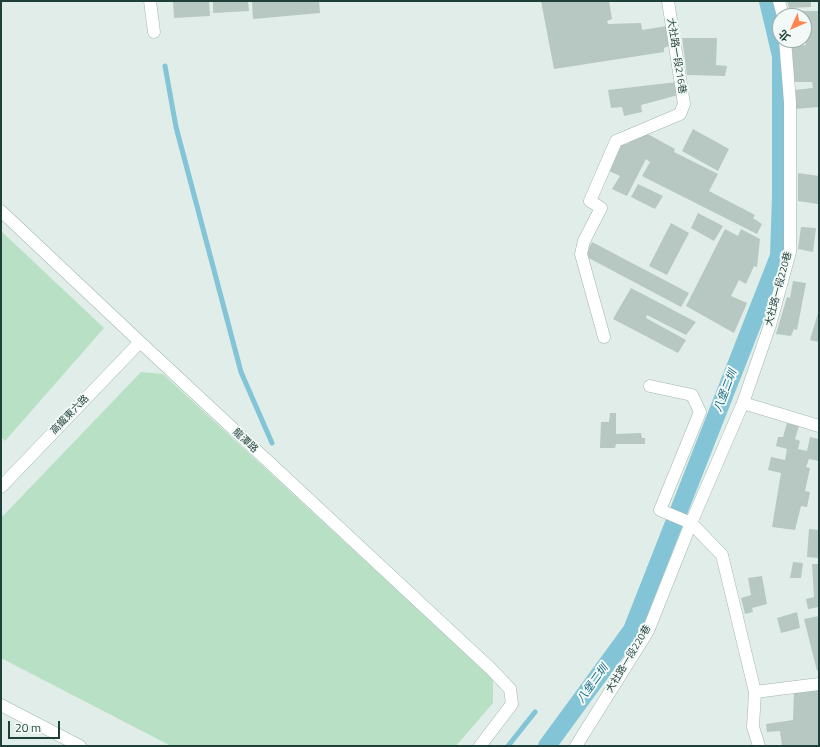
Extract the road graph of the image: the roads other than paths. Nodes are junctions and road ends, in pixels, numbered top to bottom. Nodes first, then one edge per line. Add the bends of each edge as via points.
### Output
1 (150, 1) edge
2 (668, 1) edge
3 (154, 32) dead end
4 (786, 48) edge
5 (1, 211) edge
6 (604, 337) dead end
7 (140, 342) junction
8 (650, 386) dead end
9 (743, 403) junction
10 (819, 426) edge
11 (3, 482) edge
12 (691, 523) junction
13 (819, 684) edge
14 (755, 692) junction
15 (1, 705) edge
16 (80, 746) edge
17 (480, 746) edge
18 (576, 746) edge
19 (759, 746) edge

1 - 3 street
2 - 6 street, 大社路一段216巷 via 684,104 680,114 616,141 590,201 601,208 584,241 581,254
4 - 9 street, 大社路一段220巷 via 790,102 790,252 770,325
5 - 7 street, 龍潭路
7 - 11 street, 高鐵東六路
7 - 17 street, 龍潭路 via 510,689 512,704
8 - 12 street via 692,395 700,412 660,510
9 - 10 street
9 - 12 street, 大社路一段220巷
12 - 14 street via 722,555
12 - 18 street, 大社路一段220巷 via 648,631
13 - 14 street
14 - 19 street via 754,727
15 - 16 street

